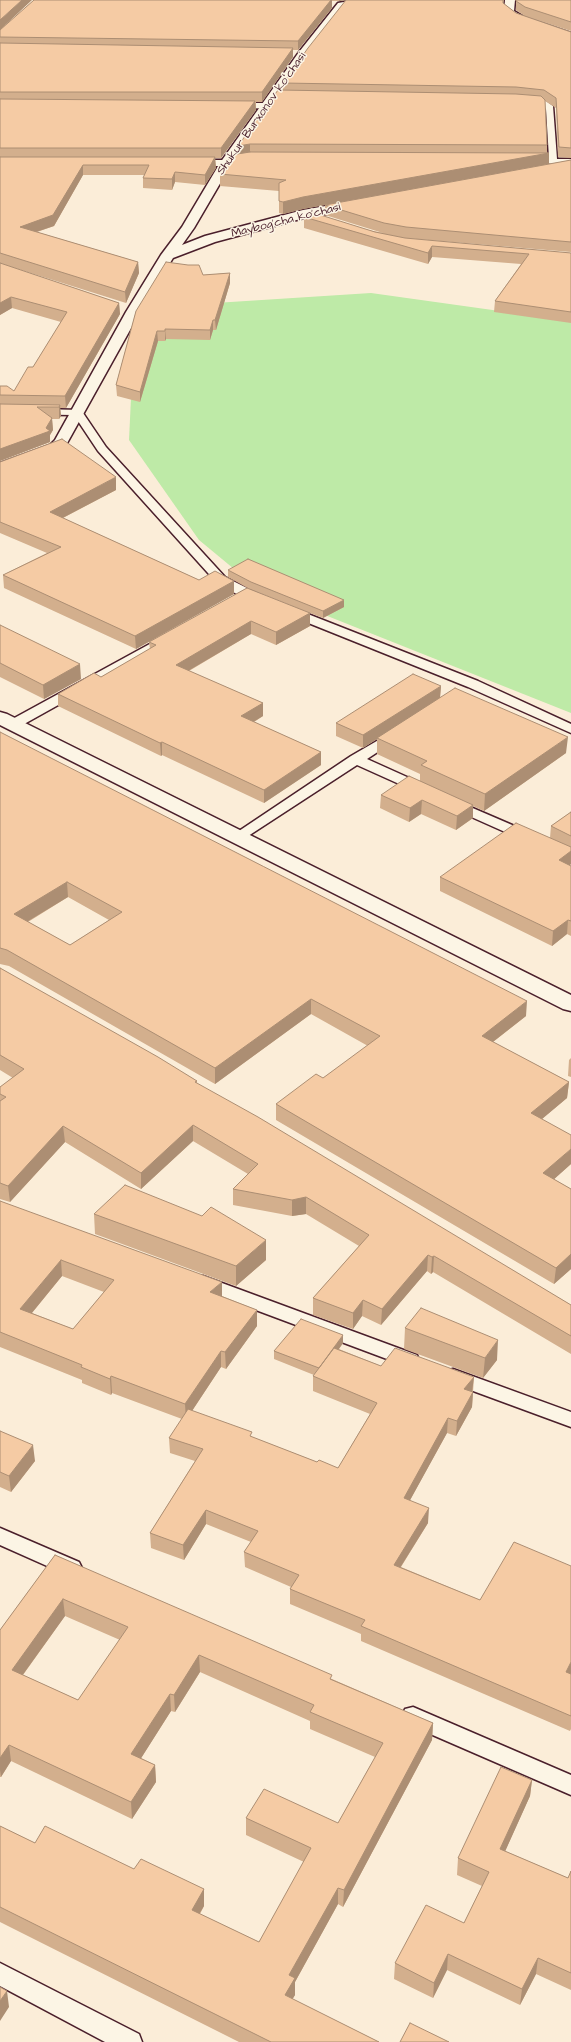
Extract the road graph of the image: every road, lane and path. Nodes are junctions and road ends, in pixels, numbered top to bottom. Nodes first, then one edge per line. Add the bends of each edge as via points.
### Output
1 (376, 0) edge
2 (510, 0) edge
3 (517, 0) edge
4 (340, 3) edge
5 (571, 37) edge
6 (515, 100) edge
7 (226, 106) edge
8 (265, 106) junction
9 (250, 159) edge
10 (521, 160) edge
11 (553, 160) junction
12 (571, 162) edge
13 (187, 163) edge
14 (226, 163) junction
15 (571, 166) edge
16 (532, 172) edge
17 (364, 203) edge
18 (303, 214) junction
19 (331, 223) edge
20 (168, 255) junction
21 (118, 307) edge
22 (133, 312) junction
23 (0, 411) edge
24 (77, 412) junction
25 (0, 468) edge
26 (246, 594) junction
27 (232, 602) edge
28 (177, 633) edge
29 (473, 684) junction
30 (460, 692) edge
31 (6, 722) edge
32 (408, 726) edge
33 (571, 729) edge
34 (356, 759) junction
35 (237, 838) junction
36 (542, 844) edge
37 (571, 1004) edge
38 (184, 1276) edge
39 (571, 1420) edge
40 (0, 1536) edge
41 (88, 1574) edge
42 (395, 1708) edge
43 (571, 1785) edge
44 (0, 1974) edge
45 (130, 2042) edge

1 - 4 street, Shukur Burxonov koʻchasi
2 - 3 street
2 - 5 street via 509,12 515,16
4 - 8 street, Shukur Burxonov koʻchasi via 298,54 277,96
6 - 11 lane via 539,102 547,104 550,108
7 - 8 lane
8 - 14 street, Shukur Burxonov koʻchasi
9 - 14 lane
10 - 11 lane
11 - 12 lane
13 - 14 lane
14 - 20 street, Shukur Burxonov koʻchasi via 188,228
15 - 16 street
17 - 18 street, Maybog'cha ko'chasi
18 - 19 street
18 - 20 street, Maybog'cha ko'chasi via 210,239
20 - 22 street, Shukur Burxonov koʻchasi
21 - 22 street
22 - 24 street, Shukur Burxonov koʻchasi
23 - 24 lane
24 - 25 street, Shukur Burxonov koʻchasi via 61,442 54,448
24 - 26 lane via 102,449 221,580
26 - 27 lane
26 - 29 lane
28 - 31 lane
29 - 30 lane
29 - 33 lane
31 - 35 street
32 - 34 lane
34 - 35 lane
34 - 36 lane
35 - 37 street
38 - 39 lane
40 - 41 lane
42 - 43 lane
44 - 45 lane

